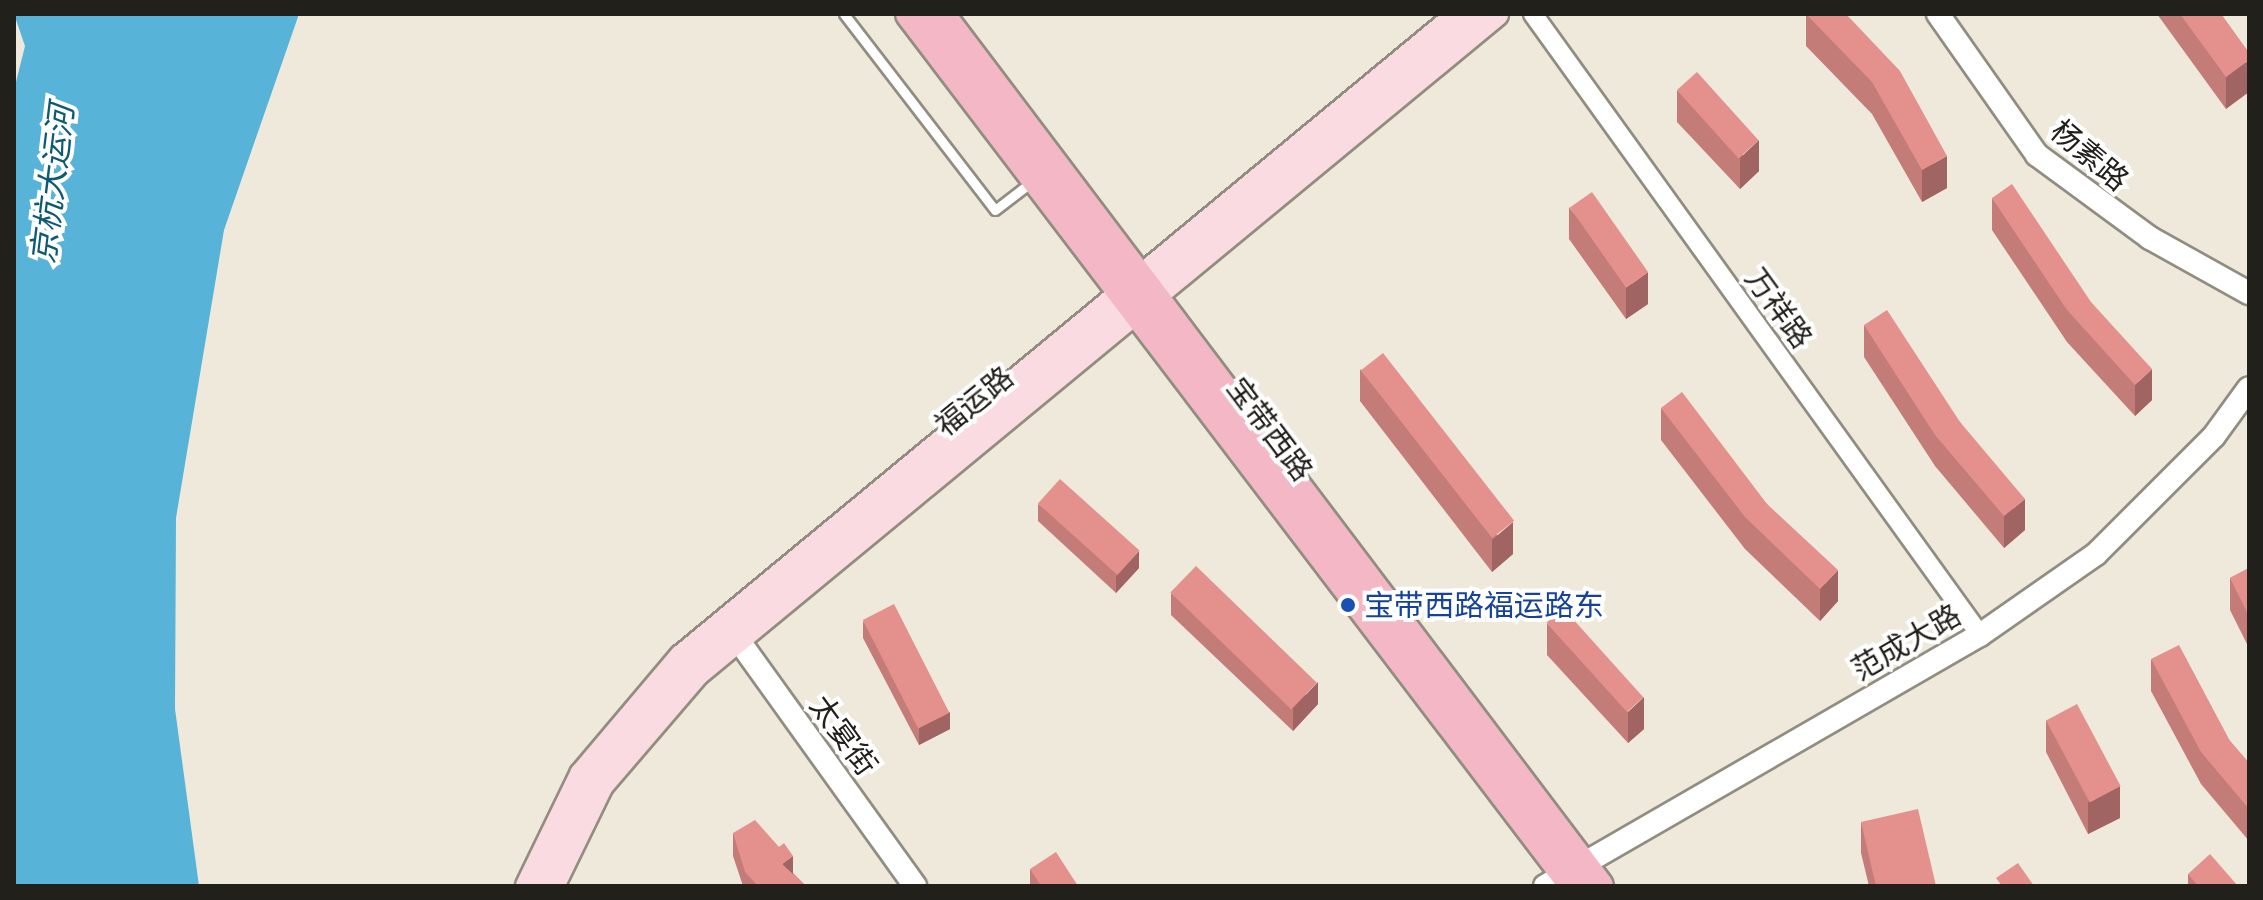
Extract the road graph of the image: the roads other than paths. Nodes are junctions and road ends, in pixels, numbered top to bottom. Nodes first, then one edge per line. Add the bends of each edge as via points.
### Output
1 (844, 14) edge
2 (910, 14) edge
3 (940, 14) edge
4 (1461, 14) edge
5 (1495, 14) edge
6 (1533, 14) edge
7 (1938, 14) edge
8 (984, 90) junction
9 (1036, 178) junction
10 (2249, 293) edge
11 (1140, 294) junction
12 (2249, 388) edge
13 (730, 628) junction
14 (1980, 635) junction
15 (1566, 876) edge
16 (529, 886) edge
17 (551, 886) edge
18 (915, 886) edge
19 (1599, 886) edge

1 - 9 lane via 995,210
2 - 8 main road, 宝带西路
3 - 8 main road, 宝带西路
4 - 11 main road, 福运路
5 - 11 main road, 福运路
6 - 14 street, 万祥路
7 - 10 street, 杨素路 via 2037,155 2150,238
8 - 9 main road, 宝带西路
8 - 11 main road, 宝带西路
9 - 11 main road, 宝带西路
11 - 13 main road, 福运路
11 - 15 main road, 宝带西路
12 - 14 street, 范成大路 via 2214,436 2096,554
13 - 16 main road, 福运路 via 600,749
13 - 17 main road, 福运路 via 617,761
13 - 18 street, 太宴街
14 - 15 street, 范成大路
15 - 19 main road, 宝带西路

